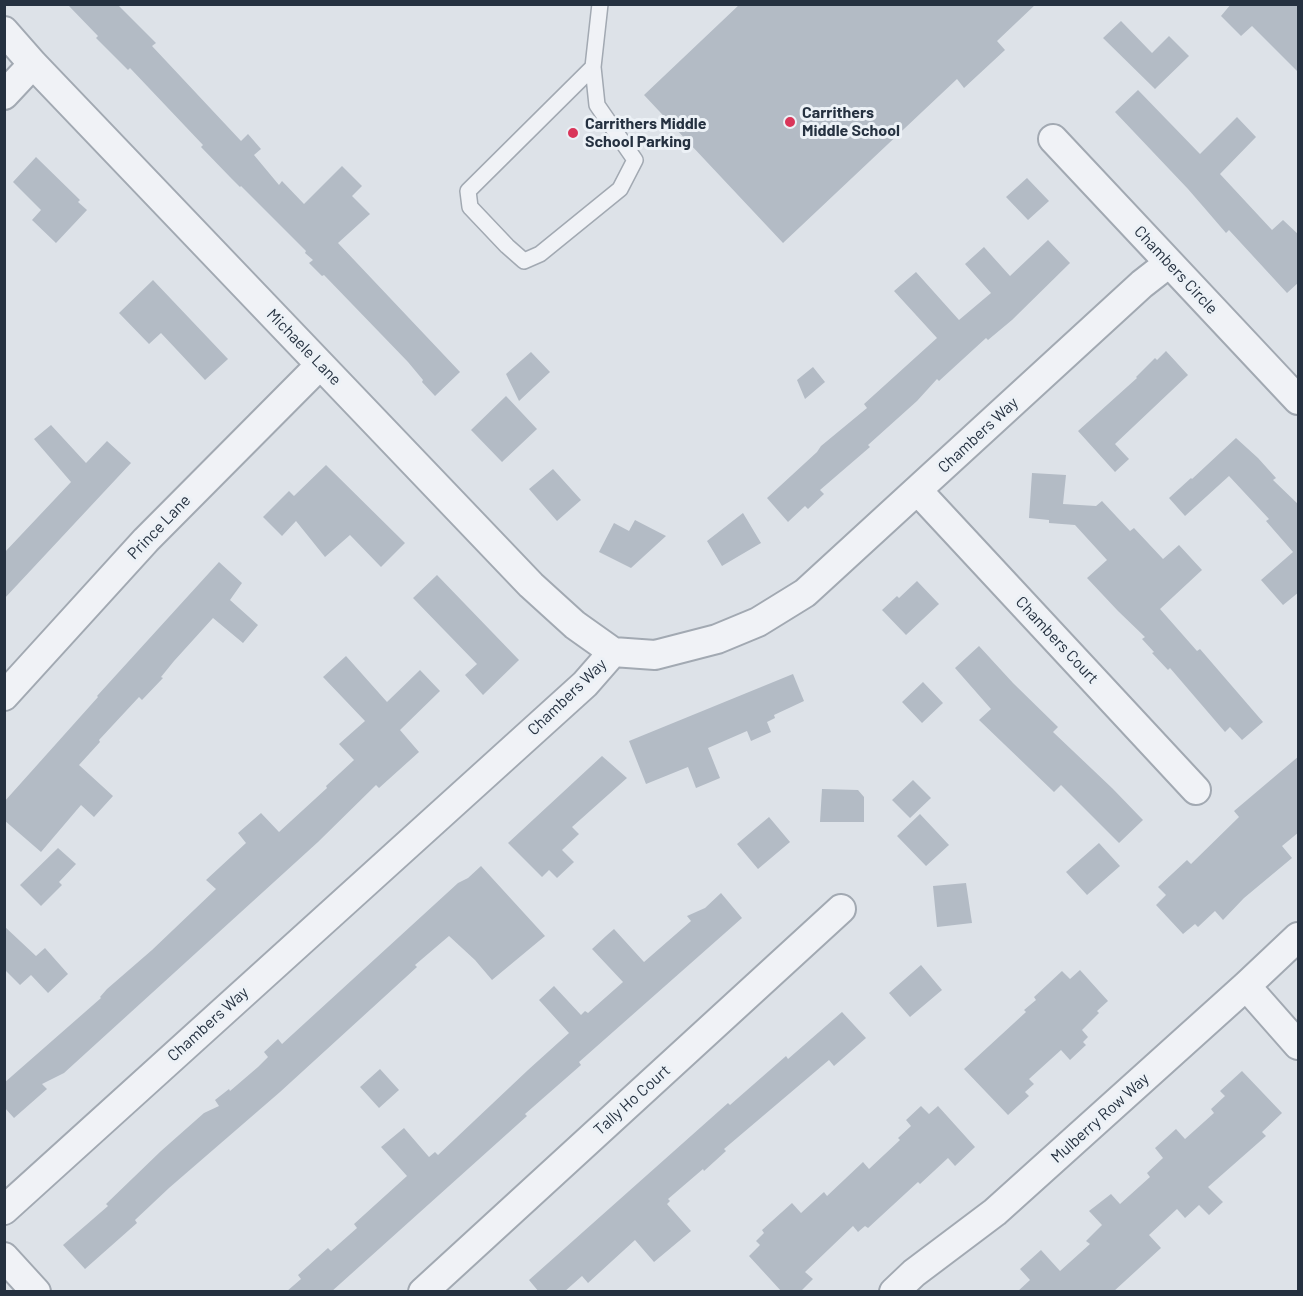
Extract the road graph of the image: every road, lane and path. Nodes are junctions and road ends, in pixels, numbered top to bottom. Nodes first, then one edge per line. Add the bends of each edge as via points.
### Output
1 (600, 4) edge
2 (4, 31) edge
3 (33, 64) junction
4 (593, 67) junction
5 (4, 95) edge
6 (1053, 139) dead end
7 (1169, 262) junction
8 (320, 365) junction
9 (1299, 400) edge
10 (918, 490) junction
11 (613, 652) junction
12 (4, 696) edge
13 (1196, 789) dead end
14 (841, 909) dead end
15 (1299, 937) edge
16 (1246, 986) junction
17 (1299, 1045) edge
18 (4, 1210) edge
19 (4, 1257) edge
20 (36, 1292) edge
21 (423, 1292) edge
22 (894, 1292) edge

1 - 4 lane
2 - 3 street, Michaele Lane
3 - 5 street
3 - 8 street, Michaele Lane
4 - 4 lane via 597,105 635,160 620,189 540,254 524,261 470,207 468,191
6 - 7 street, Chambers Circle
7 - 9 street, Chambers Circle
7 - 10 street, Chambers Way
8 - 11 street, Michaele Lane via 531,585 575,625
8 - 12 street, Prince Lane via 146,540
10 - 11 street, Chambers Way via 806,593 758,622 717,639 655,655
10 - 13 street, Chambers Court
11 - 18 street, Chambers Way via 585,684
14 - 21 street, Tally Ho Court
15 - 16 street, Mulberry Row Way
16 - 17 street
16 - 22 street, Mulberry Row Way via 995,1212
19 - 20 street

